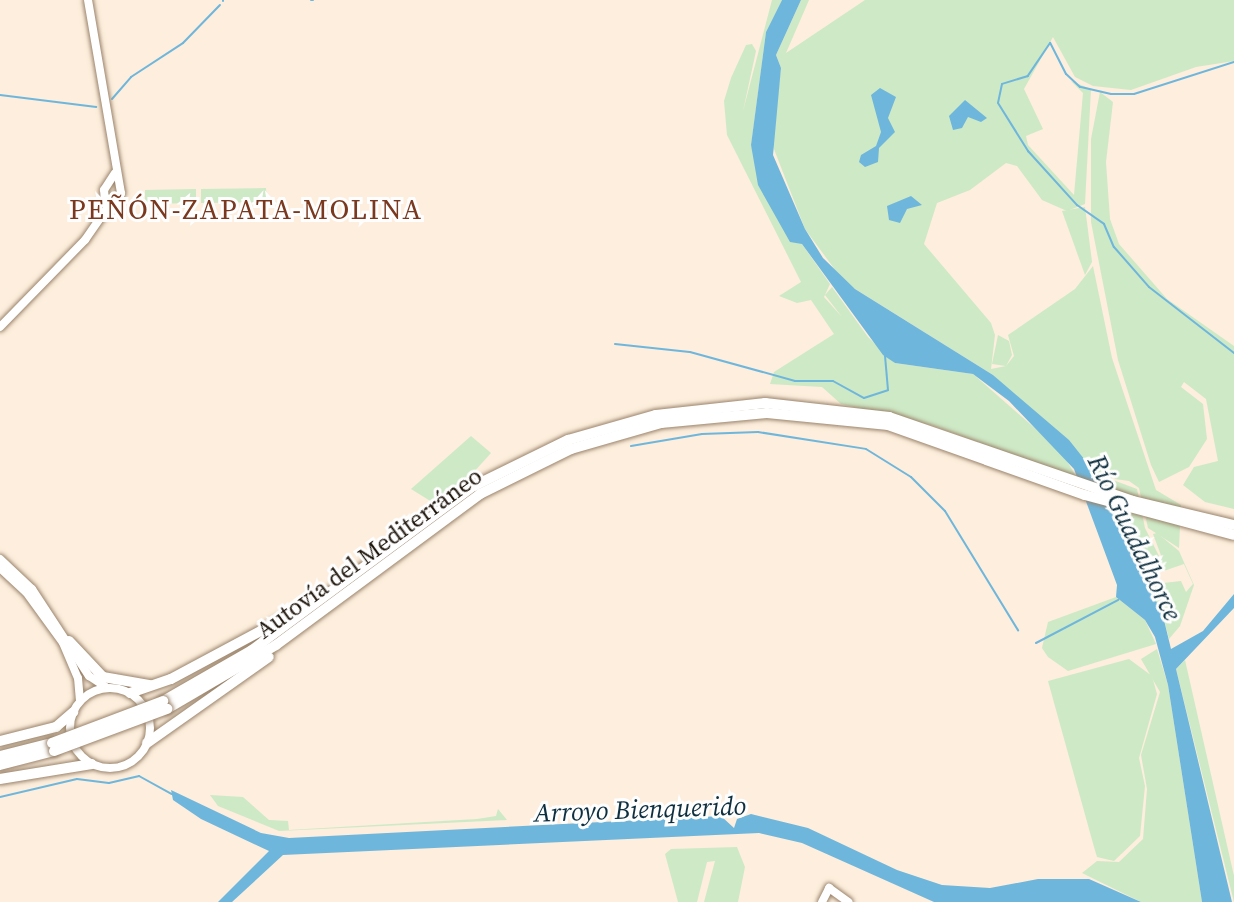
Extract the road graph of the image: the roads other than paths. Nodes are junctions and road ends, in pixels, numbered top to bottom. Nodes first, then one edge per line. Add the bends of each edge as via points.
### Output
1 (88, 0) edge
2 (117, 168) junction
3 (109, 185) junction
4 (119, 187) junction
5 (109, 200) junction
6 (0, 327) edge
7 (1201, 524) junction
8 (1234, 525) edge
9 (1234, 535) edge
10 (0, 559) edge
11 (0, 568) edge
12 (346, 586) junction
13 (69, 641) junction
14 (171, 679) junction
15 (106, 688) junction
16 (130, 693) junction
17 (80, 701) junction
18 (73, 712) junction
19 (0, 741) edge
20 (147, 743) junction
21 (53, 747) junction
22 (0, 756) edge
23 (92, 764) junction
24 (0, 765) edge
25 (0, 779) edge
26 (827, 890) junction
27 (822, 902) edge
28 (839, 902) edge
29 (848, 902) edge

1 - 2 main road
2 - 3 main road
2 - 4 main road
3 - 4 main road
3 - 5 main road
4 - 5 main road via 119,198
5 - 6 main road via 103,215
7 - 8 highway, Autovía del Mediterráneo
7 - 9 highway, Autovía del Mediterráneo
7 - 12 highway, Autovía del Mediterráneo via 939,431 837,413 712,416 661,423 571,449 480,494
10 - 13 main road via 32,589
11 - 17 main road via 26,592 63,643 78,678
12 - 14 highway
12 - 20 highway via 240,680
12 - 21 highway, Autovía del Mediterráneo, bridge via 165,705
13 - 14 highway via 103,677 137,686
13 - 15 main road via 89,676
14 - 16 highway
15 - 16 main road
15 - 17 main road
16 - 20 main road via 145,710
17 - 18 main road
18 - 19 highway via 56,727
18 - 23 main road via 71,739
20 - 23 main road via 124,765
21 - 22 highway, Autovía del Mediterráneo
21 - 24 highway, Autovía del Mediterráneo
23 - 25 highway
26 - 27 main road
26 - 28 main road
26 - 29 main road

